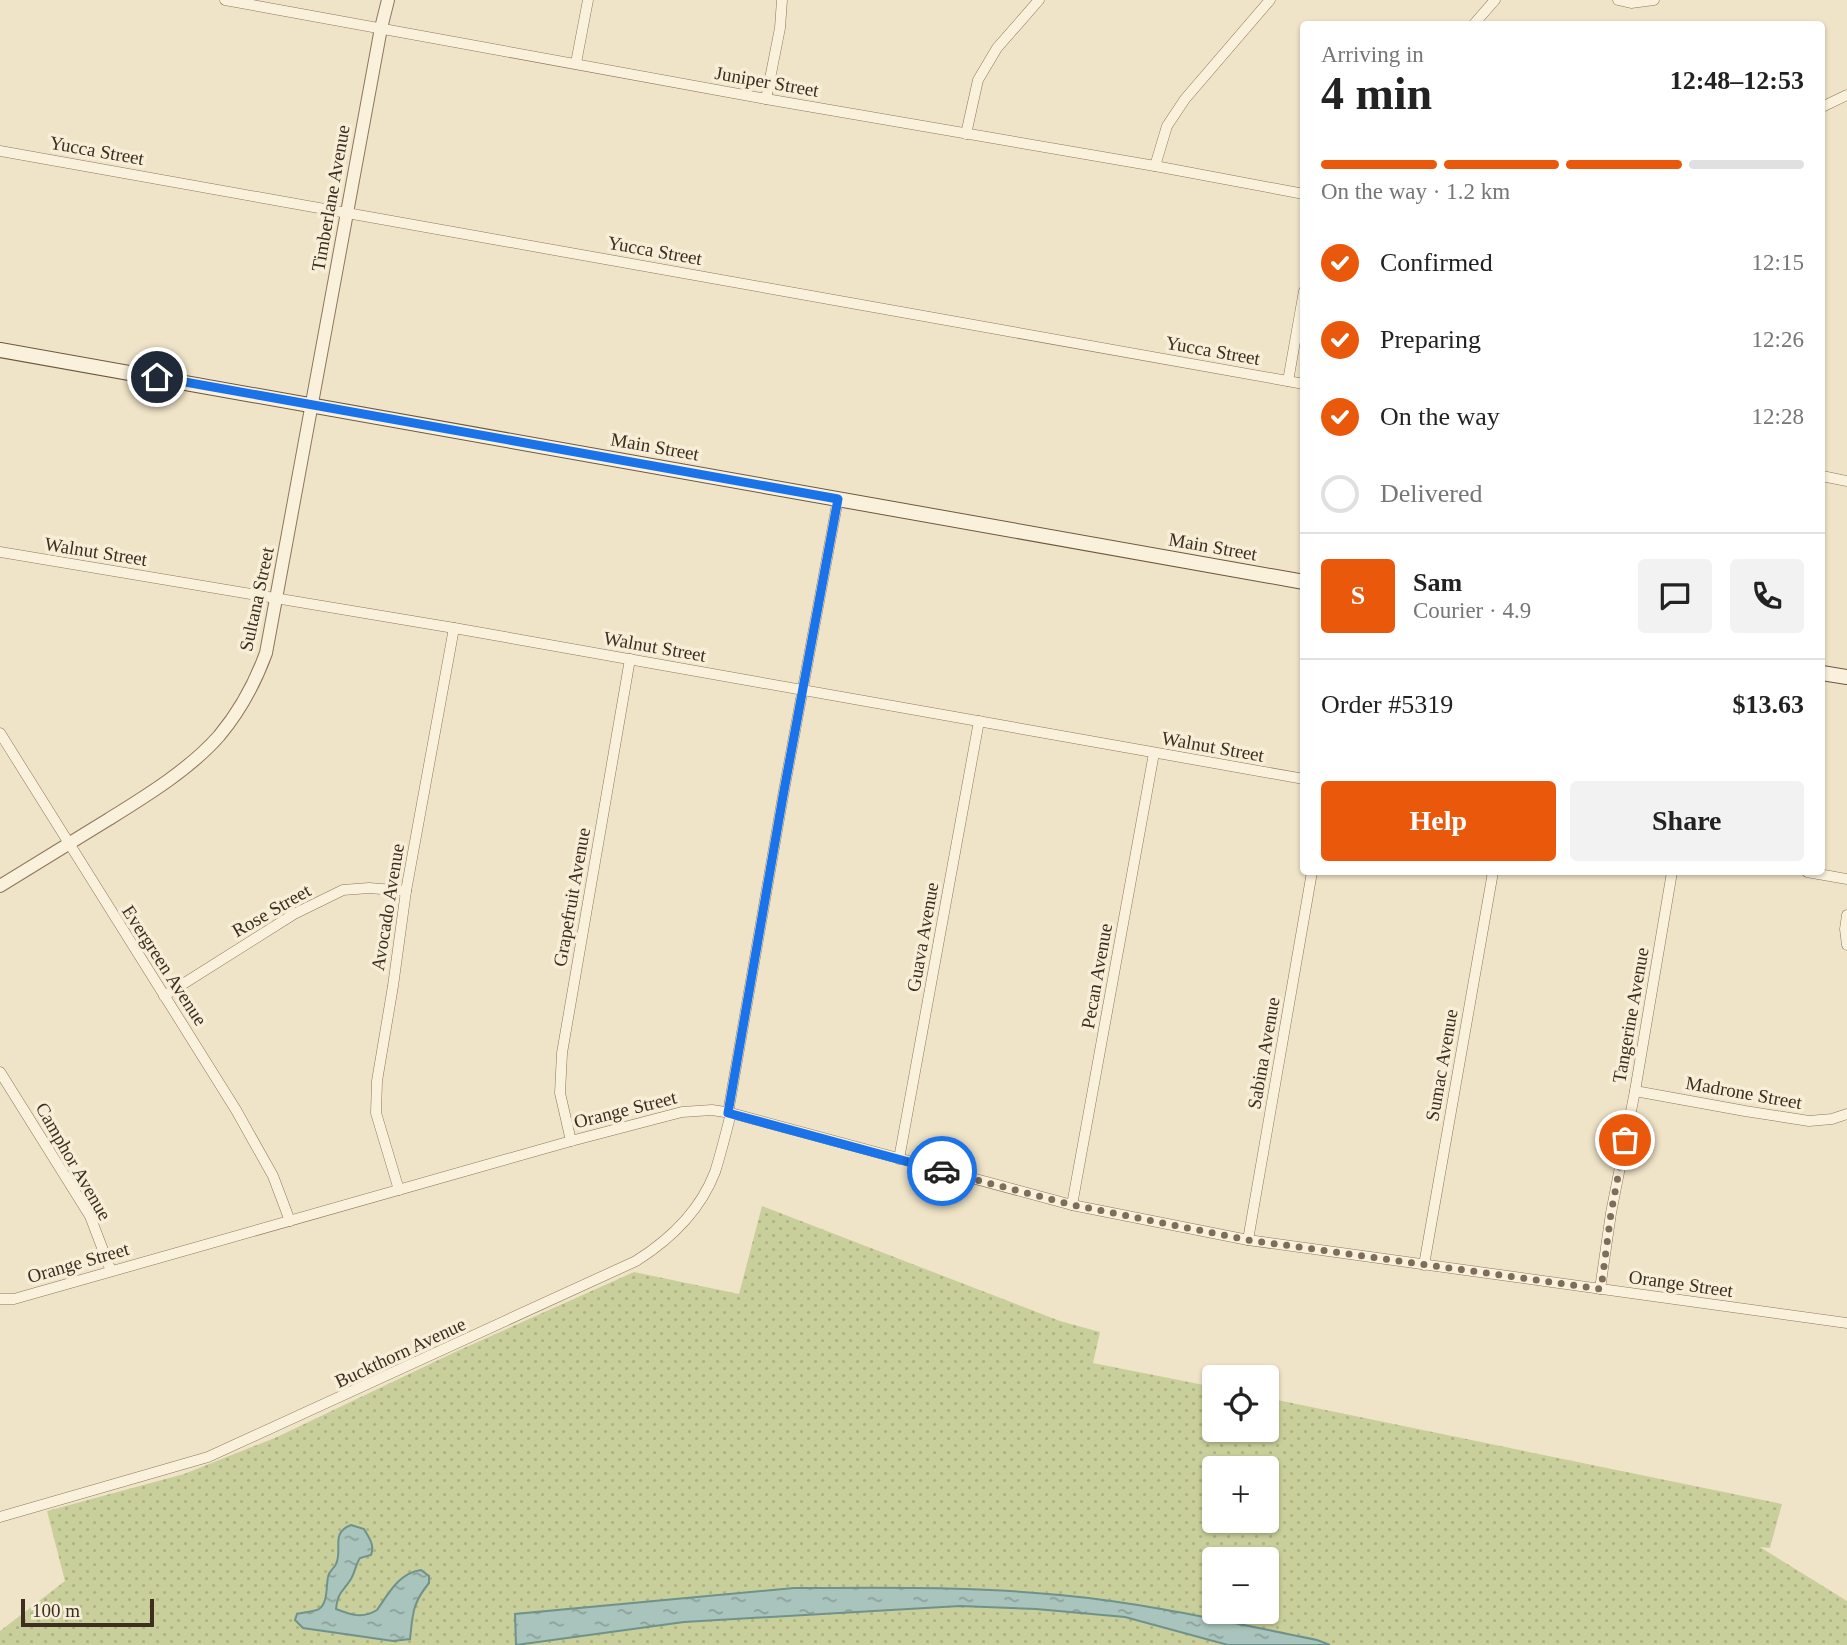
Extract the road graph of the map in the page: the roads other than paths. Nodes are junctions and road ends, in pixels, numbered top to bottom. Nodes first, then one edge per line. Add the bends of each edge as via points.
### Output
1 (225, 0) edge
2 (388, 0) edge
3 (588, 0) edge
4 (782, 0) edge
5 (1039, 0) edge
6 (1270, 0) edge
7 (1495, 0) edge
8 (1618, 0) edge
9 (1654, 0) edge
10 (1477, 21) edge
11 (381, 28) junction
12 (576, 63) junction
13 (1847, 95) edge
14 (766, 99) junction
15 (1825, 106) edge
16 (965, 134) junction
17 (0, 151) edge
18 (1155, 166) junction
19 (1300, 193) edge
20 (347, 213) junction
21 (1300, 313) edge
22 (0, 349) edge
23 (1288, 381) junction
24 (1300, 383) edge
25 (313, 404) junction
26 (1825, 477) edge
27 (1847, 481) edge
28 (838, 499) junction
29 (0, 552) edge
30 (1300, 581) edge
31 (277, 598) junction
32 (454, 628) junction
33 (630, 659) junction
34 (1825, 673) edge
35 (1847, 677) edge
36 (802, 690) junction
37 (979, 721) junction
38 (0, 733) edge
39 (1154, 753) junction
40 (1300, 778) edge
41 (68, 844) junction
42 (1311, 875) edge
43 (1492, 875) edge
44 (1671, 875) edge
45 (1824, 875) edge
46 (1847, 879) edge
47 (0, 886) edge
48 (405, 891) junction
49 (1847, 915) edge
50 (1847, 945) edge
51 (164, 996) junction
52 (0, 1072) edge
53 (1635, 1091) junction
54 (730, 1113) junction
55 (1847, 1114) edge
56 (571, 1141) junction
57 (899, 1159) junction
58 (399, 1190) junction
59 (1073, 1205) junction
60 (290, 1221) junction
61 (1248, 1240) junction
62 (1424, 1265) junction
63 (111, 1271) junction
64 (1601, 1289) junction
65 (0, 1299) edge
66 (1847, 1323) edge
67 (0, 1517) edge

1 - 11 street, Juniper Street
2 - 11 street, Timberlane Avenue
3 - 12 street
4 - 14 street
5 - 16 street via 997,48 978,80
6 - 18 street via 1185,99 1167,126
7 - 10 street
8 - 9 street
11 - 12 street, Juniper Street
11 - 20 street, Timberlane Avenue
12 - 14 street, Juniper Street
13 - 15 street
14 - 16 street, Juniper Street
16 - 18 street, Juniper Street
17 - 20 street, Yucca Street
18 - 19 street, Juniper Street
20 - 23 street, Yucca Street
20 - 25 street, Timberlane Avenue
21 - 23 street
22 - 25 main road, Main Street
23 - 24 street, Yucca Street
25 - 28 main road, Main Street
25 - 31 street, Sultana Street
26 - 27 street
28 - 30 main road, Main Street
28 - 36 street, Buckthorn Avenue
29 - 31 street, Walnut Street
31 - 32 street, Walnut Street
31 - 41 street, Sultana Street via 258,674 217,738 147,796
32 - 33 street, Walnut Street
32 - 48 street, Avocado Avenue
33 - 36 street, Walnut Street
33 - 56 street, Grapefruit Avenue via 562,1053 560,1093
34 - 35 main road
36 - 37 street, Walnut Street
36 - 54 street, Buckthorn Avenue
37 - 39 street, Walnut Street
37 - 57 street, Guava Avenue
38 - 41 street, Evergreen Avenue
39 - 40 street, Walnut Street
39 - 59 street, Pecan Avenue
41 - 47 street, Sultana Street
41 - 51 street, Evergreen Avenue
42 - 61 street, Sabina Avenue
43 - 62 street, Sumac Avenue
44 - 53 street, Tangerine Avenue
45 - 46 street
48 - 51 street, Rose Street via 343,890 294,914
48 - 58 street, Avocado Avenue via 376,1113
49 - 50 street
51 - 60 street, Evergreen Avenue via 273,1176
52 - 63 street, Camphor Avenue via 90,1216
53 - 55 street, Madrone Street via 1809,1121
53 - 64 street, Tangerine Avenue
54 - 56 street, Orange Street via 682,1112
54 - 57 street, Orange Street
54 - 67 street, Buckthorn Avenue via 714,1172 698,1205 681,1226 636,1261 208,1457
56 - 58 street, Orange Street
57 - 59 street, Orange Street
58 - 60 street, Orange Street
59 - 61 street, Orange Street
60 - 63 street, Orange Street
61 - 62 street, Orange Street
62 - 64 street, Orange Street
63 - 65 street, Orange Street
64 - 66 street, Orange Street

